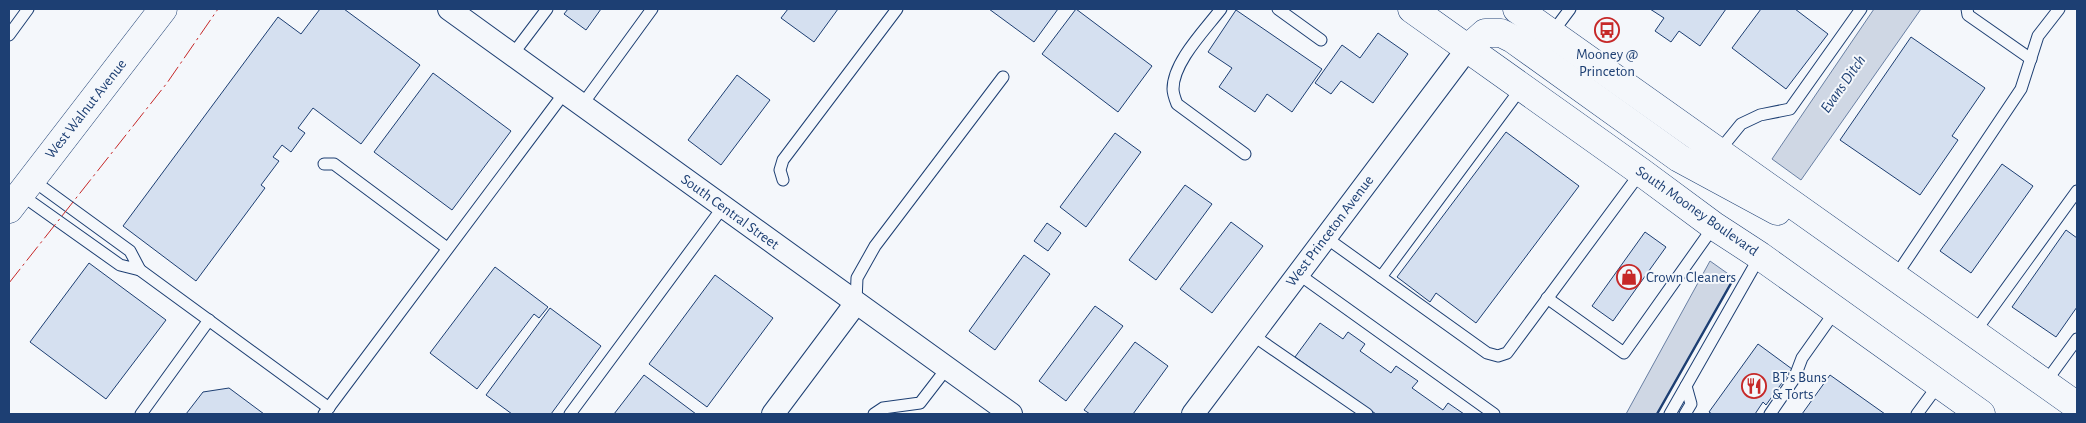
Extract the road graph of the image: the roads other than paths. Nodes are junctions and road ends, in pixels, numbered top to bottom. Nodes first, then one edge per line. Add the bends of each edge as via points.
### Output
1 (28, 9) edge
2 (163, 9) edge
3 (449, 9) edge
4 (547, 9) edge
5 (652, 9) edge
6 (897, 9) edge
7 (1221, 9) edge
8 (1278, 9) edge
9 (1412, 9) edge
10 (1517, 9) edge
11 (1570, 9) edge
12 (1861, 9) edge
13 (1966, 9) edge
14 (2059, 9) edge
15 (1552, 33) junction
16 (9, 35) edge
17 (1321, 40) dead end
18 (1468, 48) junction
19 (514, 54) junction
20 (2031, 59) junction
21 (1003, 77) dead end
22 (1522, 87) junction
23 (573, 98) junction
24 (1719, 152) junction
25 (1245, 154) dead end
26 (324, 164) dead end
27 (1641, 172) junction
28 (783, 180) dead end
29 (2077, 191) edge
30 (20, 194) edge
31 (723, 207) junction
32 (1714, 226) junction
33 (1325, 237) junction
34 (447, 248) junction
35 (1760, 256) junction
36 (140, 270) junction
37 (1887, 271) junction
38 (1297, 274) junction
39 (1381, 277) junction
40 (1547, 298) junction
41 (856, 303) junction
42 (1836, 310) junction
43 (209, 320) junction
44 (1974, 333) junction
45 (1251, 334) junction
46 (2077, 339) edge
47 (1803, 357) junction
48 (946, 368) junction
49 (2045, 383) junction
50 (1939, 384) junction
51 (1686, 386) junction
52 (2077, 406) edge
53 (922, 409) edge
54 (326, 411) edge
55 (141, 414) edge
56 (570, 414) edge
57 (773, 414) edge
58 (874, 414) edge
59 (1011, 414) edge
60 (1193, 414) edge
61 (1366, 414) edge
62 (1494, 414) edge
63 (1670, 414) edge
64 (1685, 414) edge
65 (1761, 414) edge
66 (1770, 414) edge
67 (1917, 414) edge
68 (1981, 414) edge

1 - 16 lane
2 - 30 main road, West Walnut Avenue
3 - 19 street, South Central Street
4 - 19 lane
5 - 23 lane
6 - 28 lane via 783,160 780,170
7 - 25 lane via 1181,63 1174,75 1172,91 1177,104
8 - 17 lane
9 - 18 main road, South Mooney Boulevard
10 - 15 main road
11 - 15 lane
12 - 24 lane via 1790,109 1760,115 1741,124
13 - 20 lane via 1968,15
14 - 20 lane via 2038,36
15 - 24 main road
18 - 22 main road, South Mooney Boulevard
18 - 33 street, West Princeton Avenue
18 - 37 main road via 1485,33 1502,33 1514,39 1679,158
19 - 23 street, South Central Street
20 - 37 lane via 2021,89
21 - 41 lane via 875,246 857,278
22 - 27 main road, South Mooney Boulevard
22 - 39 lane
23 - 31 street, South Central Street
23 - 34 lane
24 - 37 main road
26 - 34 lane via 334,164
27 - 32 main road, South Mooney Boulevard
27 - 40 lane
29 - 44 lane
30 - 36 lane via 120,265
30 - 36 lane via 130,251
31 - 41 street, South Central Street
31 - 56 lane
32 - 35 main road, South Mooney Boulevard
32 - 40 lane via 1624,353
33 - 38 street, West Princeton Avenue
33 - 39 lane
34 - 54 lane
35 - 42 main road, South Mooney Boulevard
35 - 51 lane
36 - 43 lane
37 - 44 main road
38 - 45 street, West Princeton Avenue
38 - 62 lane
39 - 40 lane via 1487,353 1498,356 1507,353
41 - 48 street, South Central Street
41 - 57 street
42 - 47 lane
42 - 50 main road, South Mooney Boulevard
43 - 54 lane
43 - 55 lane
44 - 49 main road
45 - 60 street, West Princeton Avenue
45 - 61 lane
46 - 49 lane
47 - 65 lane
47 - 66 lane via 1794,379
48 - 53 lane
48 - 59 street, South Central Street
49 - 52 main road
50 - 67 lane
50 - 68 main road, South Mooney Boulevard
51 - 63 lane
51 - 64 lane via 1691,404
53 - 58 lane via 883,408

